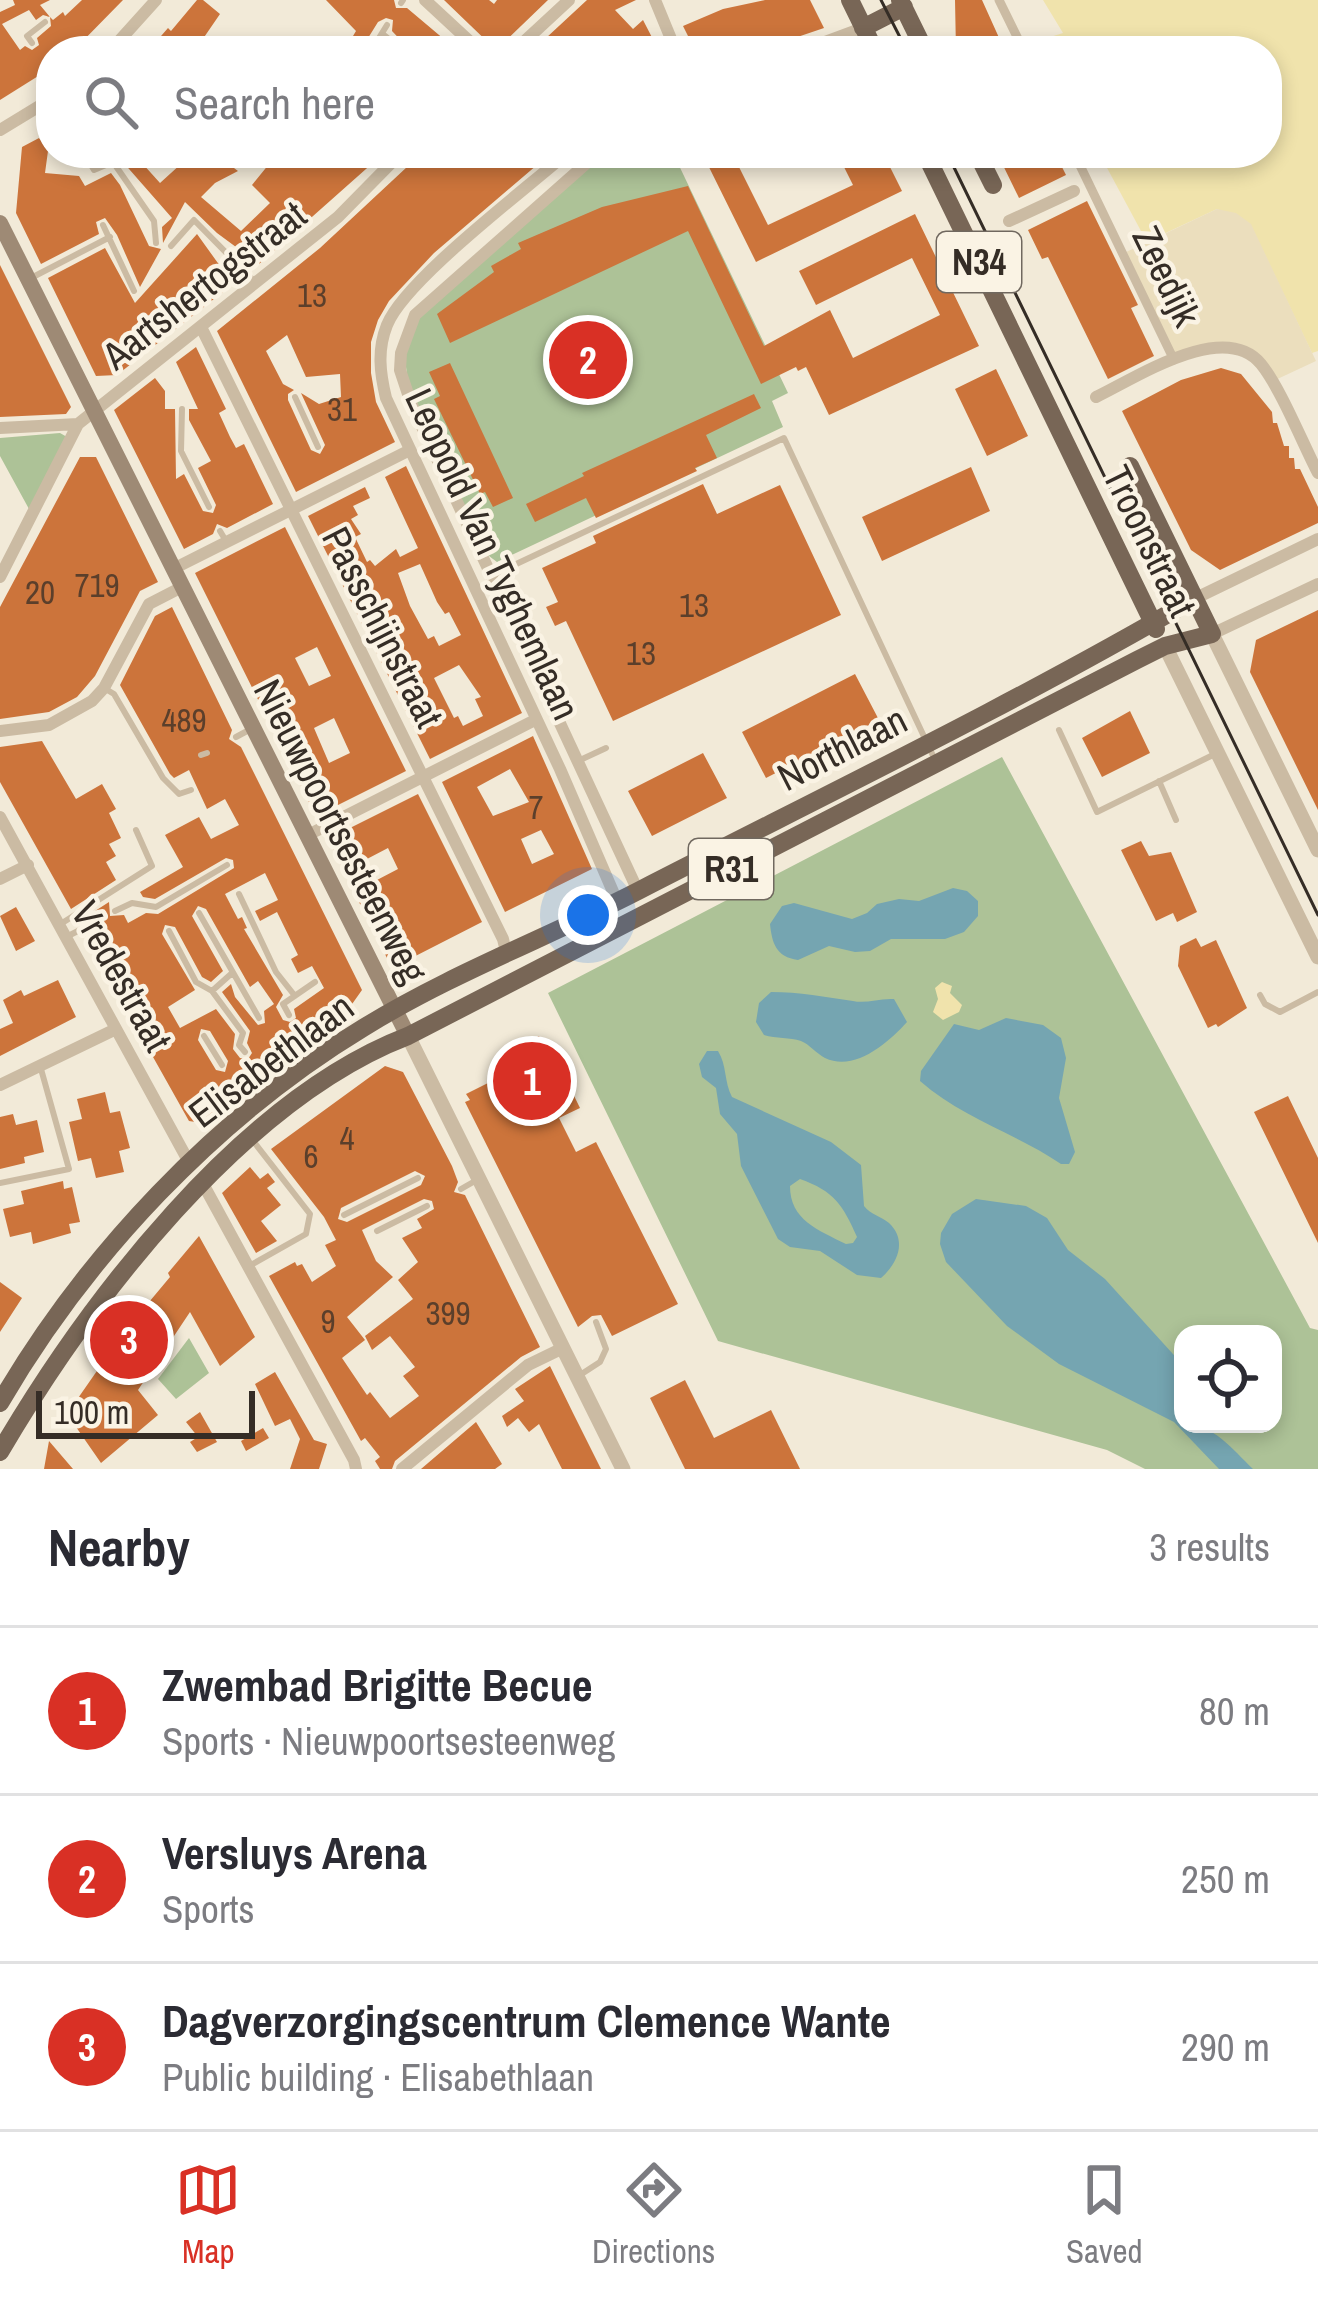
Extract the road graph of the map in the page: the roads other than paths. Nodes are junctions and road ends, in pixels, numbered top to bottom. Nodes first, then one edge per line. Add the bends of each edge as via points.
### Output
1 (156, 0) edge
2 (425, 0) edge
3 (568, 0) edge
4 (655, 0) edge
5 (850, 0) edge
6 (999, 0) edge
7 (907, 2) edge
8 (45, 22) dead end
9 (387, 25) dead end
10 (863, 28) junction
11 (382, 34) joint
12 (124, 36) edge
13 (385, 36) edge
14 (464, 36) edge
15 (530, 36) edge
16 (670, 36) edge
17 (841, 36) edge
18 (867, 36) edge
19 (919, 36) edge
20 (1017, 36) edge
21 (32, 43) dead end
22 (36, 109) edge
23 (0, 130) edge
24 (117, 168) edge
25 (386, 168) edge
26 (550, 168) edge
27 (581, 168) edge
28 (932, 168) edge
29 (984, 168) edge
30 (1084, 168) edge
31 (1094, 182) junction
32 (993, 185) dead end
33 (1074, 191) joint
34 (1009, 221) dead end
35 (0, 224) edge
36 (103, 225) dead end
37 (110, 237) junction
38 (156, 243) dead end
39 (171, 246) dead end
40 (28, 280) junction
41 (258, 284) junction
42 (134, 291) dead end
43 (201, 327) junction
44 (1174, 360) junction
45 (295, 397) dead end
46 (1096, 397) dead end
47 (182, 409) dead end
48 (94, 412) junction
49 (78, 424) junction
50 (0, 428) edge
51 (318, 446) dead end
52 (410, 450) junction
53 (1130, 466) dead end
54 (1318, 473) edge
55 (209, 507) dead end
56 (290, 510) junction
57 (1318, 540) edge
58 (6, 550) edge
59 (172, 569) junction
60 (490, 576) junction
61 (0, 577) edge
62 (1318, 584) edge
63 (182, 587) junction
64 (1195, 598) junction
65 (1153, 623) junction
66 (1212, 634) junction
67 (1165, 646) junction
68 (104, 688) junction
69 (535, 720) junction
70 (1059, 730) dead end
71 (0, 731) edge
72 (925, 742) junction
73 (606, 748) dead end
74 (1218, 752) junction
75 (578, 761) junction
76 (937, 764) junction
77 (424, 776) junction
78 (1159, 782) junction
79 (191, 790) dead end
80 (0, 817) edge
81 (1176, 820) dead end
82 (136, 830) dead end
83 (306, 836) junction
84 (1318, 850) edge
85 (28, 865) junction
86 (227, 865) dead end
87 (0, 879) edge
88 (638, 891) junction
89 (239, 894) dead end
90 (617, 901) junction
91 (115, 911) dead end
92 (200, 913) dead end
93 (82, 929) dead end
94 (63, 931) junction
95 (169, 931) dead end
96 (507, 956) junction
97 (1318, 957) edge
98 (231, 974) junction
99 (315, 982) dead end
100 (212, 991) junction
101 (1318, 992) edge
102 (1260, 995) dead end
103 (295, 996) junction
104 (395, 1012) junction
105 (289, 1015) dead end
106 (259, 1018) dead end
107 (116, 1029) junction
108 (204, 1036) dead end
109 (408, 1036) junction
110 (306, 1041) dead end
111 (245, 1052) dead end
112 (319, 1057) junction
113 (222, 1064) dead end
114 (40, 1066) junction
115 (261, 1073) dead end
116 (0, 1085) edge
117 (240, 1090) dead end
118 (274, 1090) junction
119 (253, 1107) junction
120 (251, 1139) junction
121 (190, 1164) junction
122 (418, 1178) dead end
123 (478, 1179) junction
124 (202, 1182) junction
125 (0, 1183) edge
126 (461, 1189) dead end
127 (427, 1206) dead end
128 (344, 1215) dead end
129 (377, 1231) dead end
130 (249, 1266) junction
131 (596, 1322) dead end
132 (563, 1348) junction
133 (577, 1377) junction
134 (0, 1403) edge
135 (0, 1452) edge
136 (409, 1467) edge
137 (356, 1469) edge
138 (623, 1469) edge

1 - 12 street
2 - 14 street
3 - 15 street
4 - 16 street
5 - 10 main road
6 - 20 street
7 - 10 main road
7 - 19 main road
8 - 21 lane via 27,36
9 - 11 lane
10 - 17 street
10 - 18 main road
11 - 13 lane
22 - 23 street
24 - 38 lane via 154,221
25 - 41 street, Aartshertogstraat
26 - 52 street, Leopold Van Tyghemlaan via 410,290 392,316 381,375
27 - 60 street, Leopold Van Tyghemlaan via 426,302 404,335 403,382
28 - 65 main road, Troonstraat / N34
29 - 32 main road, N34
30 - 31 street, Zeedijk
31 - 33 street
31 - 44 street, Zeedijk
33 - 34 street
35 - 40 main road, Nieuwpoortsesteenweg
36 - 37 lane
37 - 40 lane
37 - 42 lane
39 - 41 lane via 194,220
40 - 48 main road, Nieuwpoortsesteenweg
41 - 43 street, Aartshertogstraat
43 - 48 street, Aartshertogstraat
43 - 56 street, Passchijnstraat via 264,440
44 - 46 street
44 - 54 street, Zeedijk via 1221,346 1252,356
45 - 51 lane
47 - 55 lane via 181,451
48 - 49 street, Aartshertogstraat
48 - 59 main road, Nieuwpoortsesteenweg
49 - 50 street
49 - 58 street
52 - 56 street
52 - 69 street, Leopold Van Tyghemlaan
53 - 64 main road, Troonstraat
56 - 59 street via 223,536
56 - 77 street, Passchijnstraat
57 - 64 street, Northlaan
58 - 61 street
59 - 63 main road, Nieuwpoortsesteenweg
60 - 72 lane via 784,438
60 - 75 street, Leopold Van Tyghemlaan
62 - 66 street, Northlaan
63 - 68 street via 149,604
63 - 83 main road, Nieuwpoortsesteenweg via 244,733
64 - 65 main road, Northlaan / R31
64 - 66 main road, Troonstraat
65 - 67 main road, Troonstraat / N34
65 - 72 main road, Northlaan / R31
66 - 67 main road, Northlaan / R31
66 - 84 street, Troonstraat
67 - 74 street, Troonstraat
67 - 76 main road, Northlaan / R31
68 - 71 street via 49,725
68 - 79 lane via 163,778 179,794
69 - 77 street
69 - 90 street, Leopold Van Tyghemlaan
70 - 78 lane via 1097,812
72 - 76 lane
72 - 88 main road, Northlaan / R31
73 - 75 lane
74 - 78 lane
74 - 97 street, Troonstraat
75 - 88 street, Leopold Van Tyghemlaan
76 - 109 main road, Northlaan / R31
77 - 83 street
77 - 96 street, Passchijnstraat
78 - 81 lane
80 - 85 street, Vredestraat
82 - 94 lane via 152,866
83 - 104 main road, Nieuwpoortsesteenweg
85 - 87 street
85 - 94 street, Vredestraat
86 - 91 lane via 156,907 132,902
88 - 90 main road, Northlaan / R31
89 - 103 lane
90 - 96 main road, Northlaan / R31
92 - 98 lane
93 - 94 lane
94 - 107 street, Vredestraat
95 - 100 lane via 196,982
96 - 104 main road, Northlaan / R31
98 - 100 lane
98 - 106 lane
99 - 103 lane
100 - 111 lane via 243,1034 238,1045
101 - 102 lane via 1280,1012
103 - 105 lane via 283,1004
104 - 109 main road, Nieuwpoortsesteenweg
104 - 112 main road, Elisabethlaan / R31
107 - 114 street
107 - 121 street, Vredestraat
108 - 113 lane
109 - 120 main road, Elisabethlaan / R31 via 294,1100
109 - 123 street, Nieuwpoortsesteenweg via 457,1157
110 - 112 lane
112 - 118 main road, Elisabethlaan / R31
114 - 116 street
114 - 125 lane via 69,1169
115 - 118 lane
117 - 119 lane
118 - 119 main road, Elisabethlaan / R31
119 - 121 main road, Elisabethlaan / R31
120 - 124 main road, Elisabethlaan / R31
120 - 130 lane via 310,1214 306,1234
121 - 124 main road, Elisabethlaan
121 - 134 main road, Elisabethlaan / R31 via 102,1258
122 - 128 lane
123 - 126 lane
123 - 132 street, Nieuwpoortsesteenweg
124 - 130 street
124 - 135 main road, Elisabethlaan / R31 via 116,1280
127 - 129 lane
130 - 137 street
131 - 133 lane via 606,1349
132 - 133 street, Nieuwpoortsesteenweg
132 - 136 street via 528,1365
133 - 138 street, Nieuwpoortsesteenweg

